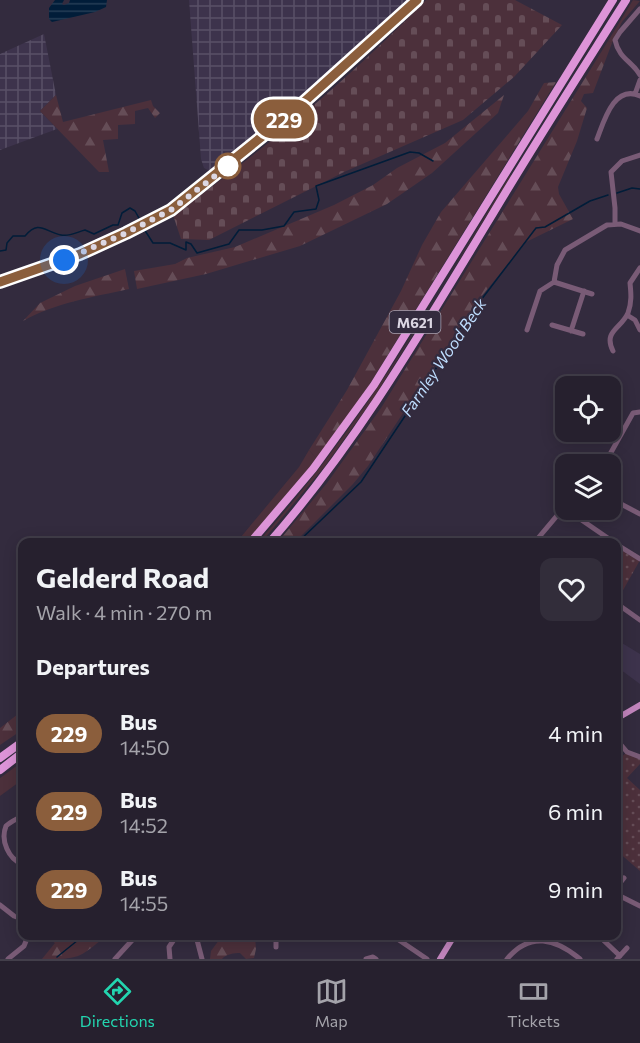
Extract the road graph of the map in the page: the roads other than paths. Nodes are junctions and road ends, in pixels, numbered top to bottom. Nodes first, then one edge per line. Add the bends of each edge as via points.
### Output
1 (417, 0) edge
2 (613, 0) edge
3 (626, 0) edge
4 (640, 10) edge
5 (640, 75) edge
6 (640, 80) edge
7 (638, 95) edge
8 (597, 139) dead end
9 (640, 155) edge
10 (615, 223) junction
11 (640, 231) edge
12 (640, 267) edge
13 (0, 282) edge
14 (554, 282) junction
15 (584, 291) junction
16 (592, 294) dead end
17 (627, 315) junction
18 (552, 325) dead end
19 (527, 330) dead end
20 (640, 330) edge
21 (571, 331) junction
22 (583, 334) dead end
23 (614, 351) dead end
24 (640, 412) edge
25 (610, 454) edge
26 (621, 504) edge
27 (640, 514) edge
28 (555, 519) edge
29 (582, 520) edge
30 (254, 538) edge
31 (273, 538) edge
32 (538, 538) edge
33 (608, 538) edge
34 (621, 547) edge
35 (640, 559) edge
36 (621, 607) edge
37 (640, 620) edge
38 (640, 705) edge
39 (621, 716) edge
40 (18, 745) edge
41 (621, 745) edge
42 (18, 756) edge
43 (0, 758) edge
44 (640, 758) edge
45 (0, 770) edge
46 (18, 818) edge
47 (1, 844) edge
48 (18, 861) edge
49 (624, 878) dead end
50 (621, 882) edge
51 (621, 896) edge
52 (0, 905) edge
53 (640, 906) edge
54 (18, 918) edge
55 (26, 940) edge
56 (132, 940) edge
57 (197, 940) edge
58 (276, 940) edge
59 (399, 940) edge
60 (452, 940) edge
61 (536, 940) edge
62 (549, 940) edge
63 (603, 940) edge
64 (169, 943) dead end
65 (276, 947) dead end
66 (627, 948) dead end
67 (618, 957) edge
68 (8, 959) edge
69 (115, 959) edge
70 (170, 959) edge
71 (202, 959) edge
72 (366, 959) edge
73 (376, 959) edge
74 (427, 959) edge
75 (440, 959) edge
76 (507, 959) edge
77 (580, 959) edge

1 - 13 main road via 295,110 171,210 80,254
2 - 30 highway, M621 via 374,385 313,469
3 - 31 highway, M621 via 397,372 355,435
4 - 5 street via 615,40 626,61
6 - 7 street
7 - 8 street via 623,94 614,102
9 - 10 street via 622,161 611,172
10 - 11 street
10 - 14 street via 565,250
12 - 17 street via 630,283 632,300
14 - 15 street
14 - 19 street via 540,291
15 - 16 street
15 - 21 street
17 - 20 street
17 - 23 street via 611,334
18 - 21 street
21 - 22 street
24 - 25 street via 633,413
26 - 27 street
28 - 32 street
29 - 33 street
34 - 35 street
36 - 37 street
38 - 39 main road
40 - 43 highway
41 - 44 street
42 - 45 highway
46 - 47 street via 7,825
47 - 48 street
49 - 50 street
51 - 53 street
52 - 54 street
55 - 68 street
56 - 69 street
57 - 71 street
58 - 65 street
59 - 74 street
60 - 75 main road
61 - 76 street
62 - 77 street
63 - 67 street
64 - 70 street
66 - 67 street
72 - 73 street

